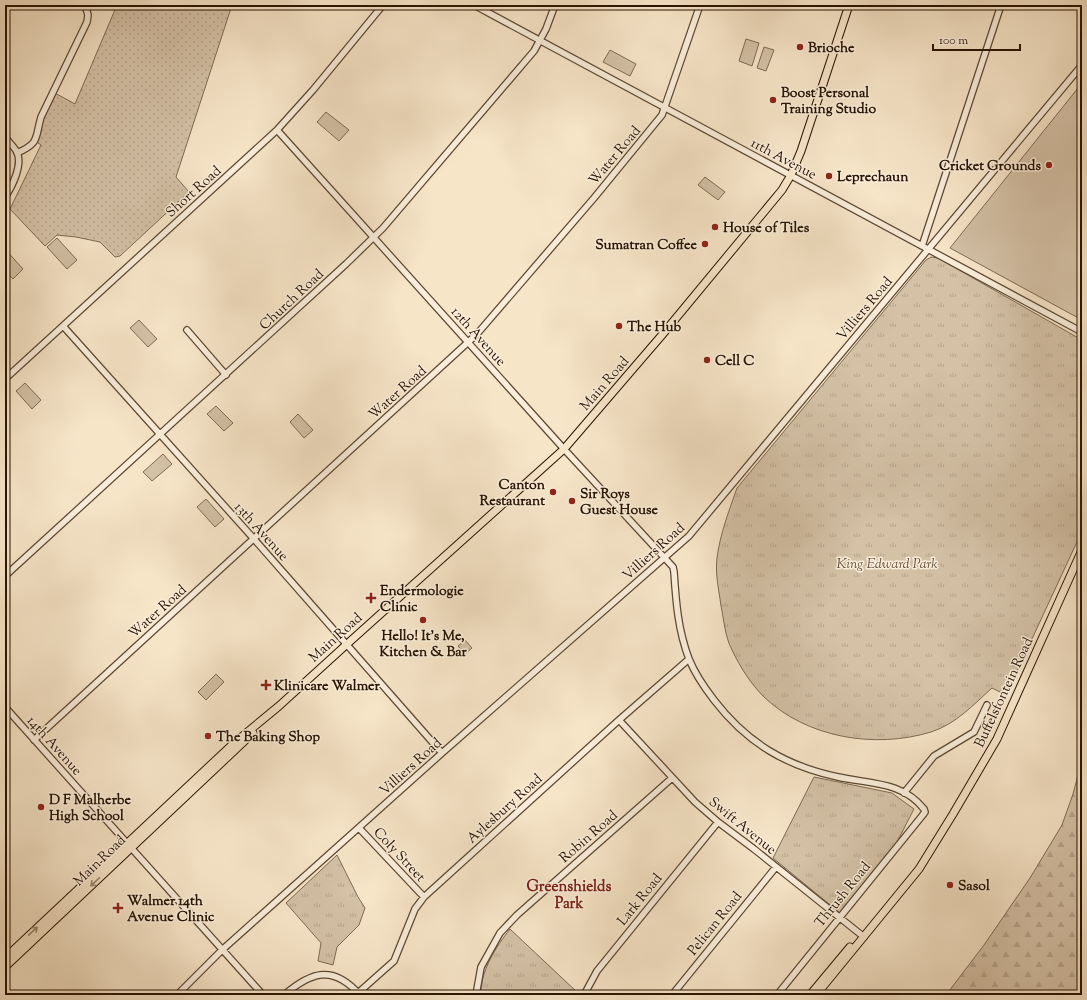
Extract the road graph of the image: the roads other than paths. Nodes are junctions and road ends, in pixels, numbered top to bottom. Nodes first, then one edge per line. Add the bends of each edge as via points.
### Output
1 (85, 5) edge
2 (382, 5) edge
3 (474, 5) edge
4 (555, 5) edge
5 (700, 5) edge
6 (848, 5) edge
7 (1001, 5) edge
8 (540, 41) junction
9 (1082, 65) edge
10 (665, 108) junction
11 (277, 130) junction
12 (5, 137) edge
13 (17, 153) junction
14 (791, 175) junction
15 (5, 197) edge
16 (374, 237) junction
17 (922, 246) junction
18 (928, 249) junction
19 (63, 326) junction
20 (187, 330) dead end
21 (1082, 332) edge
22 (469, 343) junction
23 (226, 375) junction
24 (5, 379) edge
25 (160, 436) junction
26 (564, 450) junction
27 (254, 539) junction
28 (1082, 550) edge
29 (664, 558) junction
30 (5, 576) edge
31 (346, 645) junction
32 (689, 659) junction
33 (987, 706) dead end
34 (5, 707) edge
35 (619, 720) junction
36 (34, 740) junction
37 (442, 753) junction
38 (672, 778) junction
39 (904, 793) junction
40 (924, 809) joint
41 (718, 822) junction
42 (359, 828) junction
43 (129, 846) junction
44 (776, 867) junction
45 (424, 897) junction
46 (838, 918) junction
47 (862, 936) junction
48 (222, 950) junction
49 (5, 958) edge
50 (5, 967) edge
51 (359, 994) edge
52 (176, 995) edge
53 (263, 995) edge
54 (284, 995) edge
55 (476, 995) edge
56 (584, 995) edge
57 (672, 995) edge
58 (776, 995) edge
59 (810, 995) edge
60 (816, 995) edge

1 - 13 street via 88,15 86,22 40,117 36,140 31,146
2 - 11 street, Short Road
3 - 8 street, 11th Avenue
4 - 8 street, Church Road
5 - 10 street, Water Road
6 - 14 main road, Main Road
7 - 17 street
8 - 10 street, 11th Avenue
8 - 16 street, Church Road via 522,66
9 - 18 street, Villiers Road
10 - 14 street, 11th Avenue
10 - 22 street, Water Road via 653,128
11 - 16 street, 12th Avenue
11 - 19 street, Short Road
12 - 13 street
13 - 15 street via 16,176
14 - 17 street, 11th Avenue
14 - 26 main road, Main Road via 760,218
16 - 22 street, 12th Avenue
16 - 23 street, Church Road
17 - 18 street, 11th Avenue
18 - 21 street, 11th Avenue
18 - 29 street, Villiers Road via 700,524
19 - 24 street, Short Road
19 - 25 street, 13th Avenue
20 - 23 street
22 - 26 street, 12th Avenue
22 - 27 street, Water Road
23 - 25 street, Church Road
25 - 27 street, 13th Avenue
25 - 30 street, Church Road
26 - 29 street, 12th Avenue
26 - 31 main road, Main Road
27 - 31 street, 13th Avenue
27 - 36 street, Water Road
28 - 47 main road, Buffelsfontein Road via 995,744 919,869
29 - 32 street, 12th Avenue via 674,570 676,610
29 - 37 street, Villiers Road
31 - 37 street, 13th Avenue
31 - 43 main road, Main Road via 234,744
32 - 35 street, Aylesbury Road
32 - 39 street, 12th Avenue via 698,677 723,712 741,731 766,749 814,771 876,782
33 - 39 street via 974,732 934,756
34 - 36 street, 14th Avenue
35 - 38 street, Swift Avenue
35 - 45 street, Aylesbury Road
36 - 43 street, 14th Avenue
37 - 42 street, Villiers Road
38 - 41 street, Swift Avenue
38 - 55 street, Robin Road via 500,933 481,967
39 - 40 street, 12th Avenue
40 - 46 street, Thrush Road via 922,816
41 - 44 street, Swift Avenue
41 - 56 street, Lark Road via 597,971
42 - 45 street, Coly Street
42 - 48 street, Villiers Road
43 - 48 street, 14th Avenue
49 -> 43 main road, Main Road
43 -> 50 main road, Main Road
44 - 46 street, Swift Avenue
44 - 57 street, Pelican Road
45 - 51 street, Aylesbury Road via 415,908 394,961
46 - 47 street, Swift Avenue
46 - 58 street, Thrush Road
47 - 59 main road, Buffelsfontein Road
47 - 60 main road, Buffelsfontein Road
48 - 52 street, Villiers Road
48 - 53 street, 14th Avenue
51 - 54 street via 338,977 314,975

